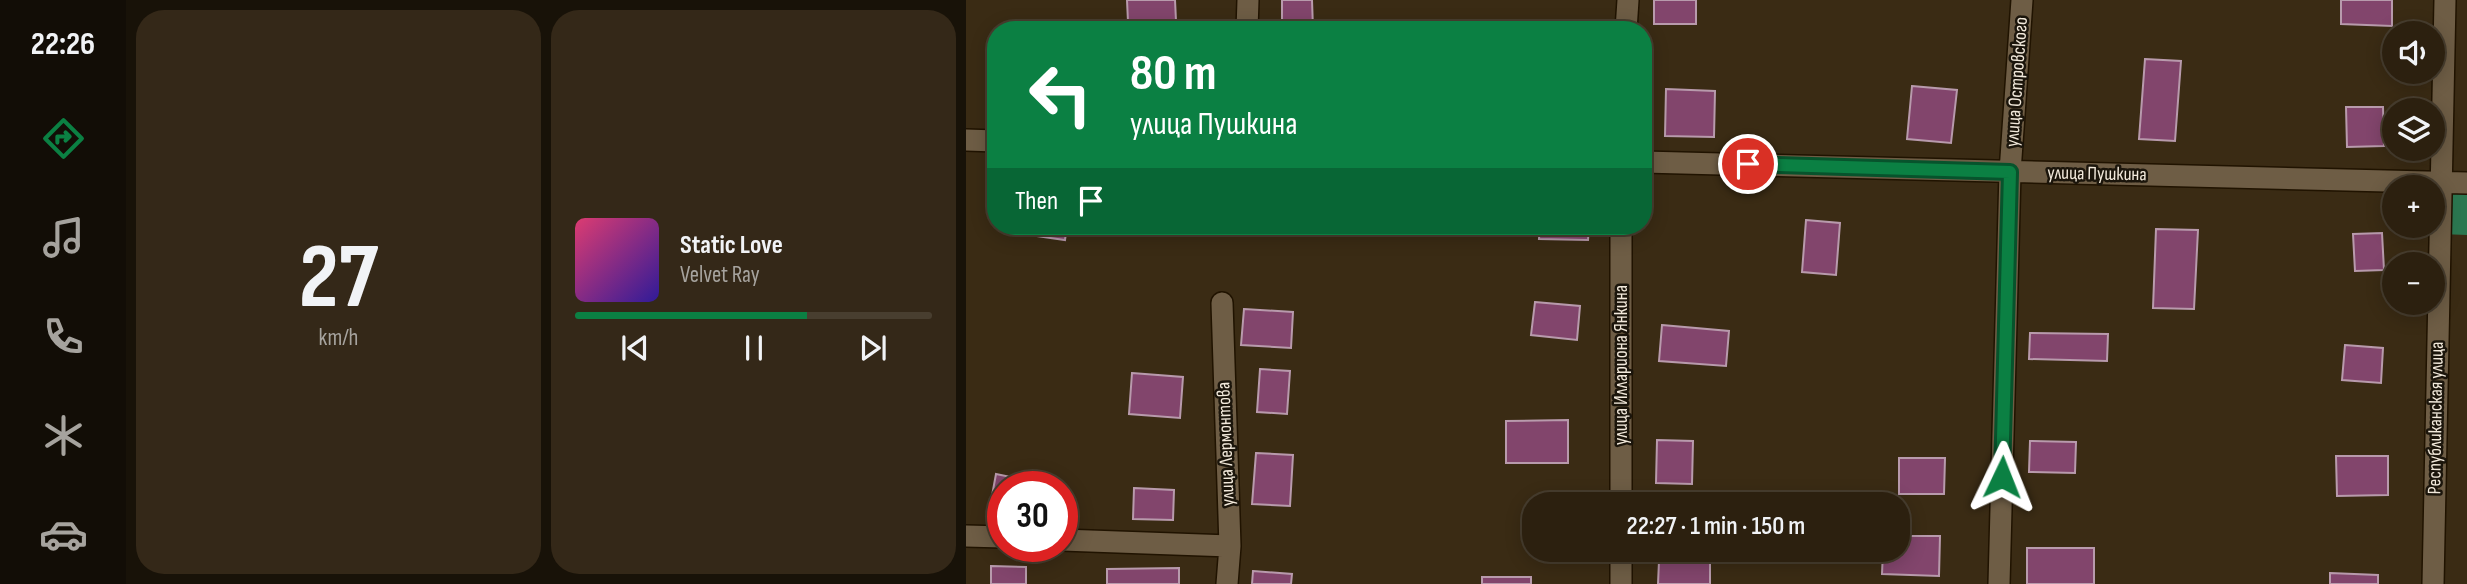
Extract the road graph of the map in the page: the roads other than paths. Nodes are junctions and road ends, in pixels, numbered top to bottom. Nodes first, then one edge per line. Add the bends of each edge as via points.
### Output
1 (1248, 0) edge
2 (1628, 0) edge
3 (2022, 0) edge
4 (2445, 0) edge
5 (1247, 21) edge
6 (1627, 21) edge
7 (966, 140) edge
8 (987, 141) edge
9 (1652, 162) edge
10 (2010, 172) junction
11 (2441, 175) edge
12 (2382, 181) edge
13 (2445, 182) edge
14 (2467, 183) edge
15 (1621, 235) edge
16 (2440, 238) edge
17 (1222, 303) dead end
18 (1621, 492) edge
19 (966, 536) edge
20 (987, 537) edge
21 (1078, 541) edge
22 (1230, 546) junction
23 (1621, 562) edge
24 (1227, 584) edge
25 (1621, 584) edge
26 (1999, 584) edge
27 (2433, 584) edge

1 - 5 street
2 - 6 street
3 - 10 street, улица Островского
4 - 11 street, Республиканская улица
7 - 8 street
9 - 10 street, улица Пушкина
10 - 12 street, улица Пушкина
10 - 26 street, улица Островского
13 - 14 street, улица Пушкина
15 - 18 street, улица Иллариона Янкина
16 - 27 street, Республиканская улица
17 - 22 street, улица Лермонтова
19 - 20 street
21 - 22 street
22 - 24 street, улица Лермонтова
23 - 25 street

